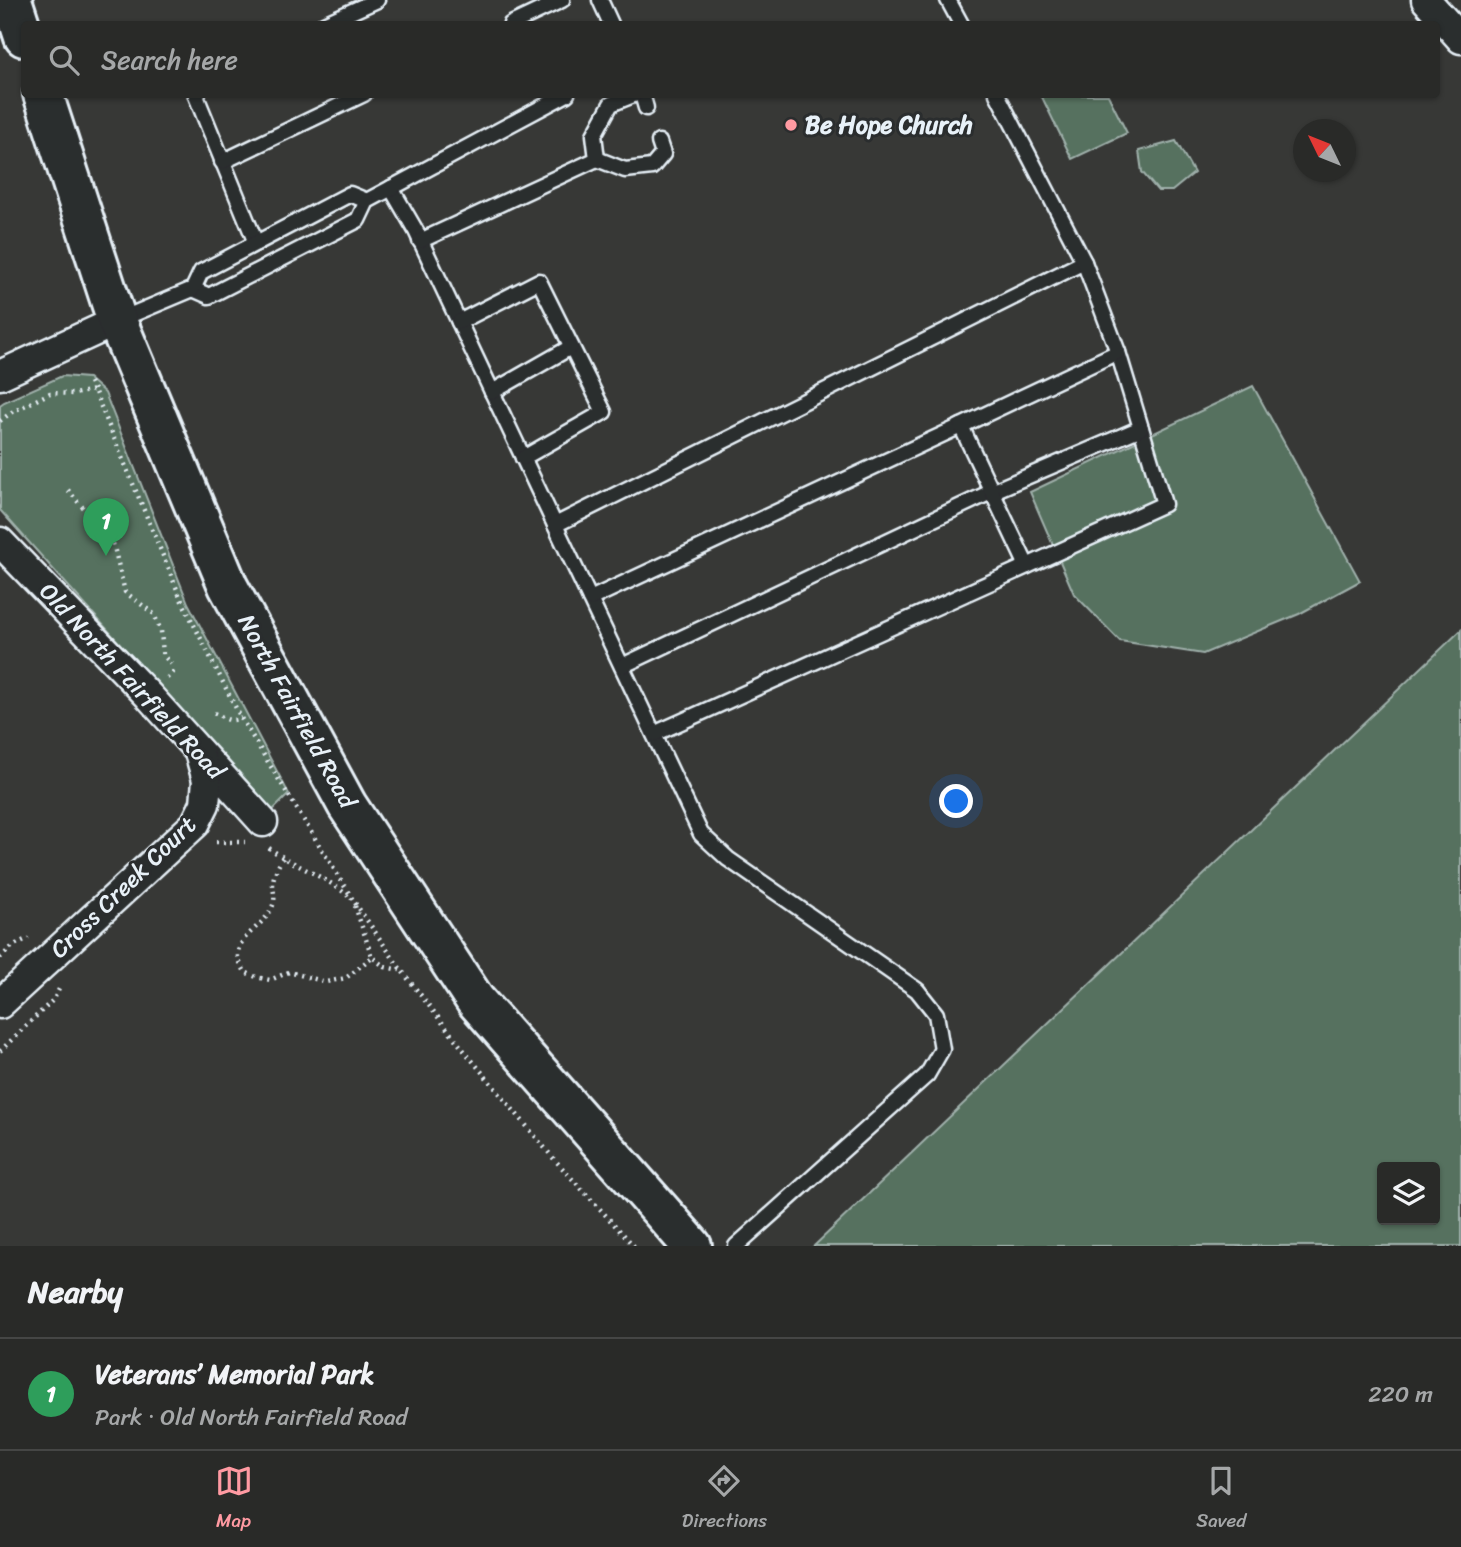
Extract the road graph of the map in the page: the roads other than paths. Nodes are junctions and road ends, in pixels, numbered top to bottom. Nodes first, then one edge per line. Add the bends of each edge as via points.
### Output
1 (12, 0) edge
2 (377, 0) edge
3 (562, 0) edge
4 (600, 0) edge
5 (948, 0) edge
6 (1426, 0) edge
7 (331, 21) edge
8 (517, 21) edge
9 (610, 21) edge
10 (959, 21) edge
11 (21, 28) edge
12 (1461, 39) edge
13 (44, 98) edge
14 (197, 98) edge
15 (356, 98) edge
16 (560, 98) edge
17 (626, 98) edge
18 (999, 98) edge
19 (659, 142) dead end
20 (597, 159) junction
21 (222, 162) junction
22 (391, 188) junction
23 (366, 201) junction
24 (420, 241) junction
25 (256, 243) junction
26 (1084, 262) junction
27 (193, 289) junction
28 (117, 321) junction
29 (458, 322) junction
30 (571, 347) junction
31 (1118, 352) junction
32 (0, 375) edge
33 (492, 392) junction
34 (961, 426) junction
35 (1142, 428) junction
36 (523, 458) junction
37 (991, 492) junction
38 (555, 525) junction
39 (0, 541) edge
40 (1027, 566) junction
41 (590, 599) junction
42 (622, 666) junction
43 (654, 734) junction
44 (199, 751) junction
45 (260, 833) road end
46 (0, 1004) edge
47 (692, 1246) edge
48 (736, 1246) edge

1 - 11 main road
2 - 7 lane
3 - 8 lane
4 - 9 lane
5 - 10 lane
6 - 12 street
13 - 28 main road, North Fairfield Road
14 - 21 lane
15 - 21 lane
16 - 22 lane
17 - 20 lane via 611,104 594,135
18 - 26 lane
19 - 20 lane via 663,154 652,167 625,170
20 - 24 lane
21 - 25 lane
22 - 23 lane
22 - 24 lane
23 - 25 lane via 349,194
23 - 27 lane via 358,220 209,296
24 - 29 lane
25 - 27 lane via 201,272
26 - 31 lane
26 - 38 lane
27 - 28 lane
28 - 32 street
28 - 47 main road, North Fairfield Road via 228,586 348,805 475,1000
29 - 30 lane via 539,281
29 - 33 lane
30 - 33 lane
30 - 36 lane via 604,412
31 - 34 lane
31 - 35 lane
33 - 36 lane
34 - 37 lane
34 - 41 lane
35 - 37 lane
35 - 40 lane via 1164,504
36 - 38 lane
37 - 40 lane
37 - 42 lane
38 - 41 lane
39 - 44 street, Old North Fairfield Road
40 - 43 lane
41 - 42 lane
42 - 43 lane
43 - 48 lane via 701,834 728,859 916,990 936,1014 942,1049 927,1075
44 - 45 street, Old North Fairfield Road
44 - 46 street, Cross Creek Court via 207,780 205,804 195,824

